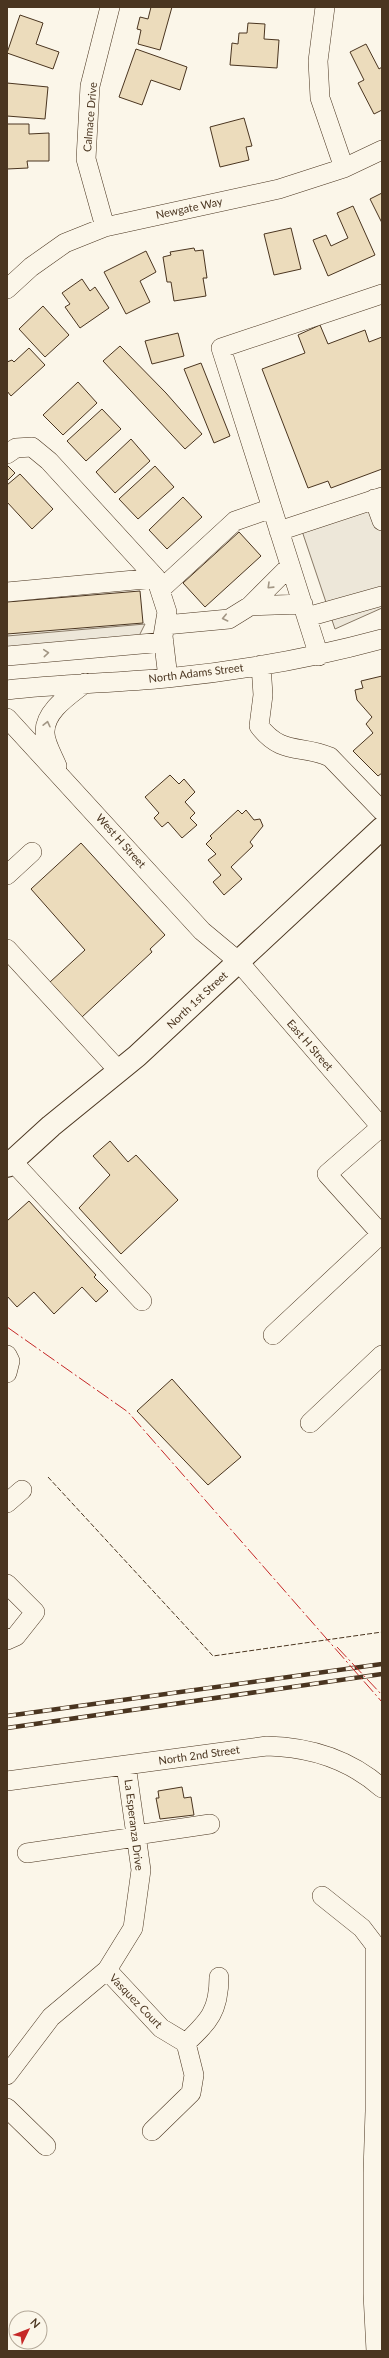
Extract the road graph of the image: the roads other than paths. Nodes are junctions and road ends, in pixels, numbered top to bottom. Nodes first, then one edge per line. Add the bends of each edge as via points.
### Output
1 (110, 7) edge
2 (325, 7) edge
3 (382, 150) edge
4 (344, 168) junction
5 (105, 227) junction
6 (7, 289) edge
7 (382, 294) edge
8 (7, 454) edge
9 (378, 498) edge
10 (272, 508) junction
11 (382, 521) edge
12 (279, 531) junction
13 (290, 566) junction
14 (158, 584) junction
15 (7, 592) edge
16 (382, 596) edge
17 (250, 606) junction
18 (305, 610) junction
19 (164, 633) junction
20 (382, 639) edge
21 (7, 656) edge
22 (319, 656) junction
23 (261, 665) junction
24 (168, 678) junction
25 (85, 683) junction
26 (7, 690) edge
27 (7, 718) edge
28 (60, 774) junction
29 (382, 811) edge
30 (382, 828) edge
31 (32, 852) dead end
32 (7, 875) edge
33 (7, 949) edge
34 (238, 962) junction
35 (119, 1071) junction
36 (382, 1127) edge
37 (10, 1164) edge
38 (382, 1234) edge
39 (142, 1301) dead end
40 (273, 1335) dead end
41 (7, 1355) edge
42 (382, 1355) edge
43 (7, 1372) edge
44 (310, 1423) dead end
45 (22, 1490) dead end
46 (7, 1503) edge
47 (7, 1584) edge
48 (7, 1640) edge
49 (126, 1765) junction
50 (7, 1781) edge
51 (382, 1788) edge
52 (210, 1824) dead end
53 (136, 1836) junction
54 (27, 1853) dead end
55 (322, 1896) dead end
56 (107, 1970) junction
57 (219, 1977) dead end
58 (186, 2043) junction
59 (7, 2075) edge
60 (7, 2108) edge
61 (152, 2131) dead end
62 (46, 2146) dead end
63 (376, 2351) edge

1 - 5 street, Calmace Drive via 90,86 86,159
2 - 4 street via 318,61 320,98
3 - 4 street, Newgate Way
4 - 5 street, Newgate Way via 279,189
5 - 6 street, Newgate Way via 65,243 30,267
7 - 10 street via 221,348
8 - 14 street via 16,448 32,447 49,461
9 - 11 street
9 - 12 street
10 - 12 street
10 - 14 street via 235,521
12 - 13 street
13 -> 17 street
13 - 18 street
14 - 15 street
14 - 19 street via 167,612
16 - 18 street
17 - 18 street
17 -> 19 street via 229,619
18 - 22 street
21 -> 19 street
19 - 24 street
20 - 22 street, North Adams Street
22 - 23 street, North Adams Street
23 - 24 street, North Adams Street
23 - 29 street via 263,696 259,726 268,739 282,746 320,752 330,757
24 - 25 street, North Adams Street
25 - 26 street, North Adams Street
28 -> 25 street via 45,734 48,718 55,708
27 - 28 street, West H Street
28 - 34 street, West H Street via 202,931
30 - 34 main road, North 1st Street
31 - 32 street
33 - 35 street
34 - 35 main road, North 1st Street
34 - 36 street, East H Street
35 - 37 main road, North 1st Street via 51,1126
36 - 38 street via 328,1174
37 - 39 street
38 - 40 street
41 - 43 street via 10,1361
42 - 44 street
45 - 46 street
47 - 48 street via 35,1612 16,1636
49 - 50 street, North 2nd Street
49 - 51 street, North 2nd Street via 254,1747 297,1747 344,1762
49 - 53 street, La Esperanza Drive
52 - 53 street
53 - 54 street
53 - 56 street, La Esperanza Drive via 141,1870 134,1928
55 - 63 street via 362,1928 374,1945 376,2111 373,2294
56 - 58 street, Vasquez Court via 161,2028
56 - 59 street, La Esperanza Drive via 51,2017
57 - 58 street via 216,2005 208,2022
58 - 61 street via 194,2075 191,2093
60 - 62 street

